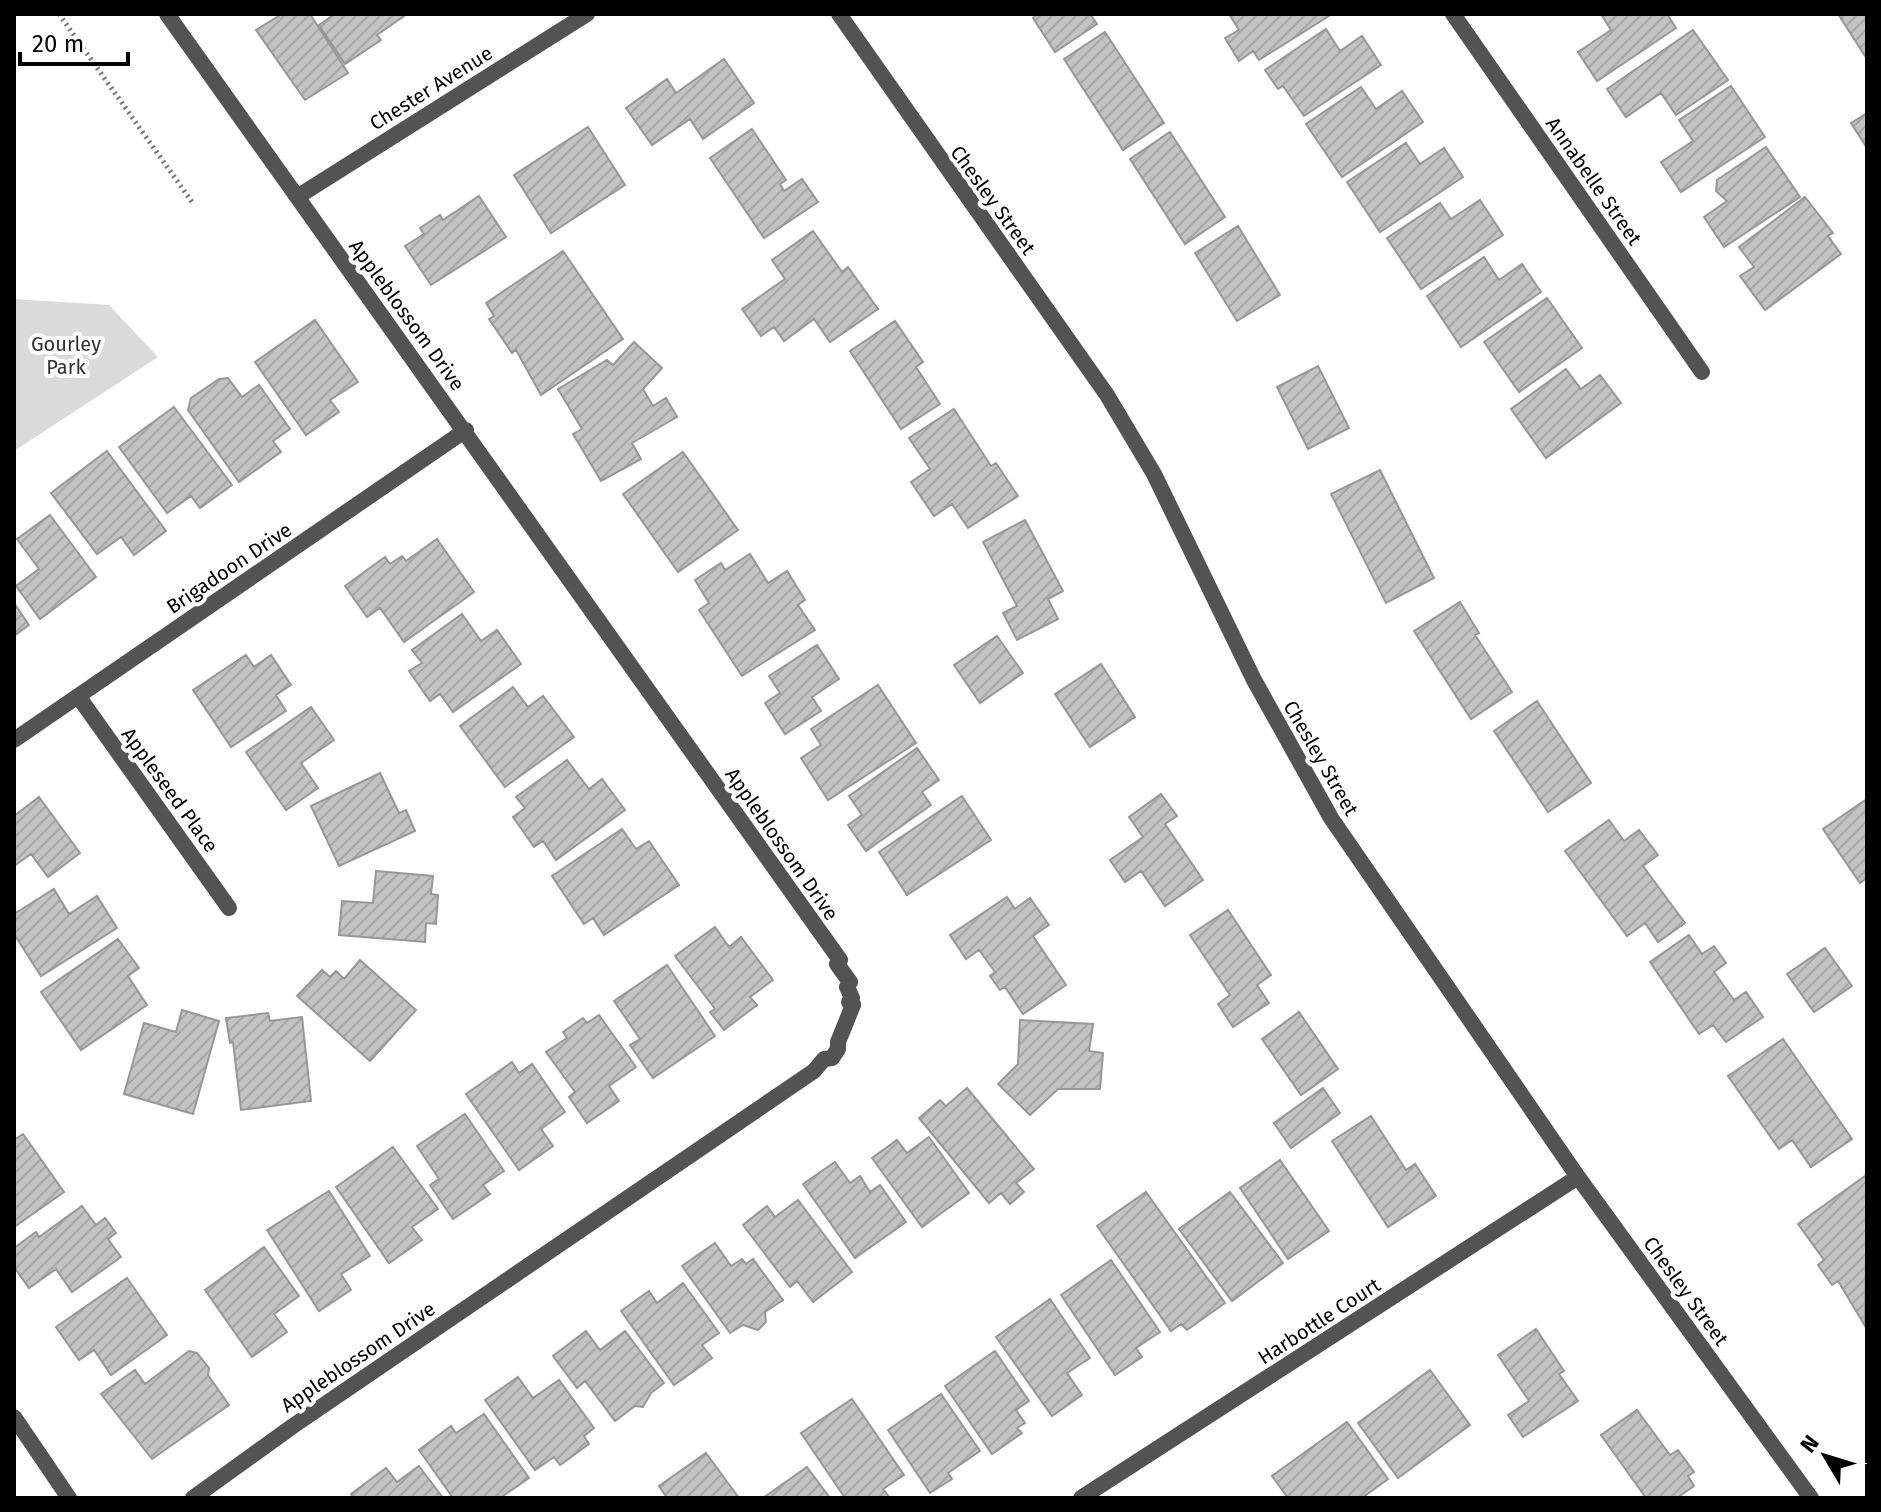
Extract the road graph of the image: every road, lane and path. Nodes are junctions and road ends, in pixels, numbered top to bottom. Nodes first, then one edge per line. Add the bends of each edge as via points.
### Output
1 (59, 14) edge
2 (167, 14) edge
3 (587, 14) edge
4 (839, 14) edge
5 (1453, 14) edge
6 (297, 197) junction
7 (192, 202) dead end
8 (1702, 372) dead end
9 (466, 430) junction
10 (78, 696) junction
11 (14, 740) edge
12 (229, 908) dead end
13 (1578, 1177) junction
14 (14, 1417) edge
15 (69, 1498) edge
16 (193, 1498) edge
17 (1081, 1498) edge
18 (1811, 1498) edge

1 - 7 path
2 - 6 street, Appleblossom Drive
3 - 6 street, Chester Avenue
4 - 13 street, Chesley Street via 1107,395 1154,474 1278,727 1331,818
5 - 8 street, Annabelle Street
6 - 9 street, Appleblossom Drive
9 - 10 street, Brigadoon Drive
9 - 16 street, Appleblossom Drive via 840,960 842,976 850,982 850,1017 838,1049 814,1071
10 - 11 street, Brigadoon Drive
10 - 12 street, Appleseed Place
13 - 17 street, Harbottle Court
13 - 18 street, Chesley Street
14 - 15 street

